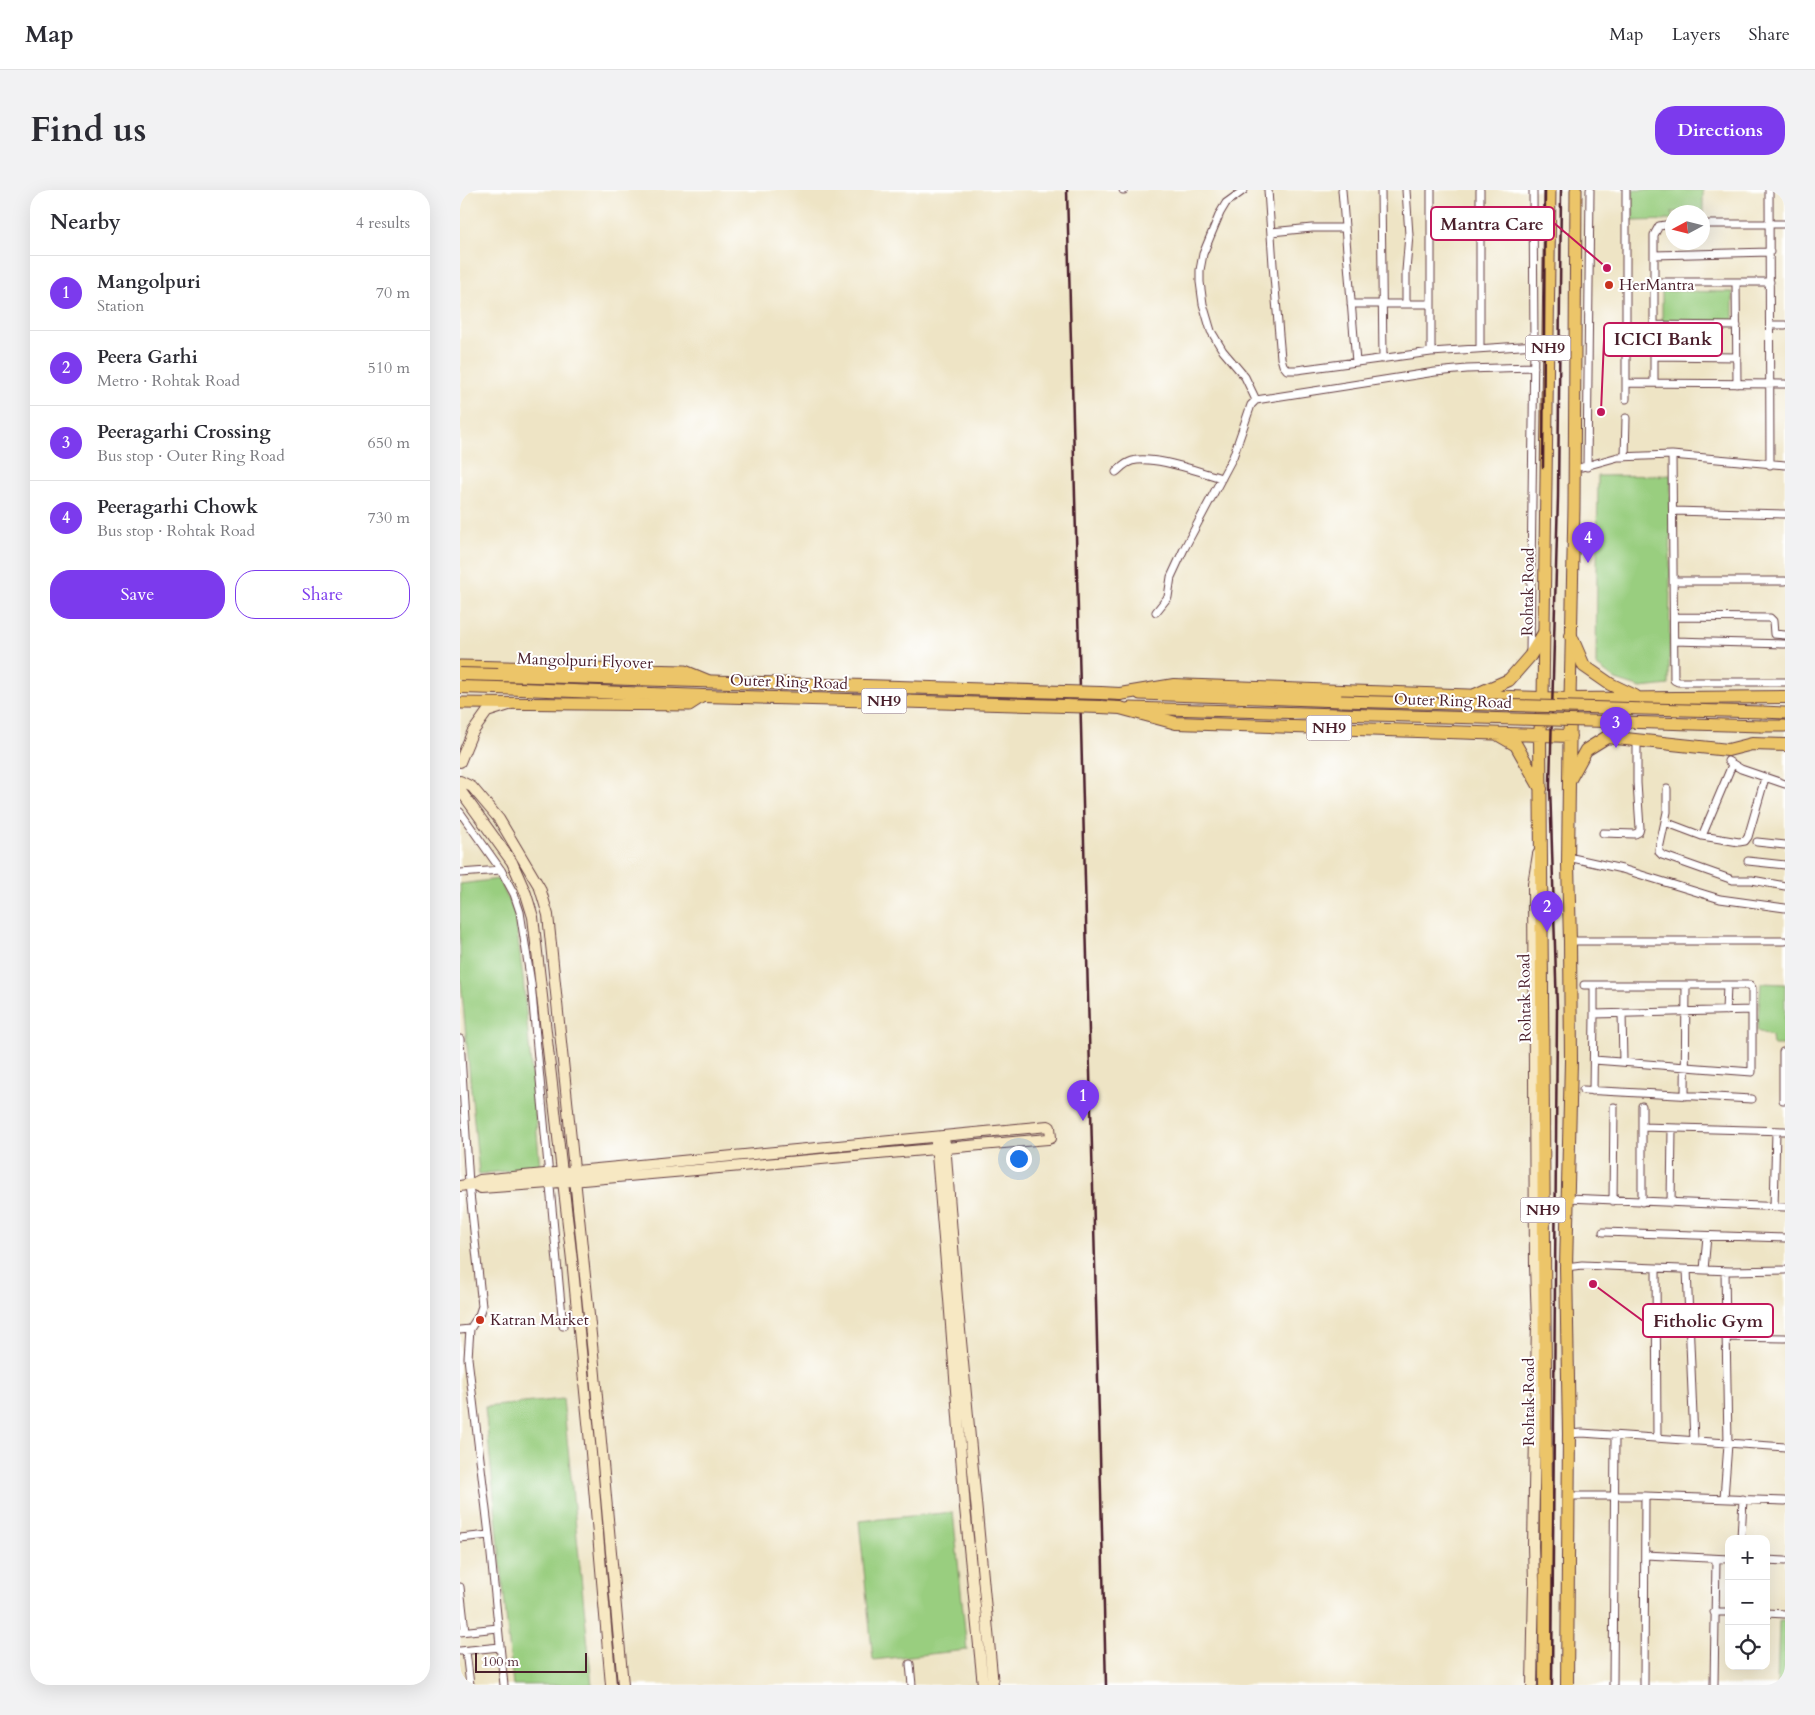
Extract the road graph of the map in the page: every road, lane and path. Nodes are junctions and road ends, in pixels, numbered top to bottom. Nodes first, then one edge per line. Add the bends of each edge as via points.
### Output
1 (1244, 190) edge
2 (1268, 190) edge
3 (1342, 190) edge
4 (1381, 190) edge
5 (1406, 190) edge
6 (1431, 190) edge
7 (1480, 190) edge
8 (1534, 190) edge
9 (1550, 190) edge
10 (1576, 190) edge
11 (1590, 190) edge
12 (1626, 190) edge
13 (1769, 190) edge
14 (1665, 224) edge
15 (1710, 224) edge
16 (1769, 224) junction
17 (1785, 224) edge
18 (1346, 228) junction
19 (1271, 232) junction
20 (1770, 252) junction
21 (1654, 255) junction
22 (1654, 282) junction
23 (1736, 282) junction
24 (1770, 282) junction
25 (1352, 304) junction
26 (1383, 304) junction
27 (1406, 304) junction
28 (1431, 304) junction
29 (1655, 325) junction
30 (1770, 325) junction
31 (1785, 325) edge
32 (1737, 326) junction
33 (1534, 345) junction
34 (1480, 348) junction
35 (1431, 352) junction
36 (1654, 356) junction
37 (1737, 356) junction
38 (1383, 359) junction
39 (1356, 362) junction
40 (1534, 367) junction
41 (1626, 384) junction
42 (1654, 384) junction
43 (1737, 384) junction
44 (1770, 384) junction
45 (1785, 384) edge
46 (1626, 399) dead end
47 (1256, 400) junction
48 (1626, 418) dead end
49 (1672, 456) junction
50 (1625, 457) junction
51 (1770, 464) junction
52 (1785, 465) edge
53 (1574, 467) junction
54 (1587, 467) junction
55 (1116, 472) dead end
56 (1222, 478) junction
57 (1533, 494) junction
58 (1546, 494) junction
59 (1672, 511) junction
60 (1785, 514) edge
61 (1674, 581) junction
62 (1785, 581) edge
63 (1156, 612) dead end
64 (1674, 617) junction
65 (1544, 632) junction
66 (1571, 636) junction
67 (1785, 636) edge
68 (1674, 641) junction
69 (1785, 644) edge
70 (1530, 656) junction
71 (460, 666) edge
72 (496, 667) junction
73 (460, 674) edge
74 (710, 681) junction
75 (1785, 682) edge
76 (460, 687) edge
77 (1120, 694) junction
78 (703, 696) junction
79 (1456, 696) junction
80 (1473, 696) junction
81 (1785, 697) edge
82 (1543, 698) junction
83 (1640, 698) junction
84 (1570, 699) junction
85 (460, 703) edge
86 (510, 704) junction
87 (1120, 708) junction
88 (1785, 713) edge
89 (1785, 726) edge
90 (1455, 732) junction
91 (1497, 734) junction
92 (1540, 736) junction
93 (1570, 736) junction
94 (1637, 740) junction
95 (1785, 745) edge
96 (460, 762) edge
97 (1765, 778) junction
98 (460, 781) edge
99 (1568, 781) junction
100 (1785, 784) edge
101 (1541, 789) junction
102 (1667, 789) dead end
103 (460, 790) edge
104 (460, 812) edge
105 (1665, 822) junction
106 (1602, 833) dead end
107 (1702, 836) junction
108 (1757, 842) dead end
109 (1785, 845) edge
110 (1540, 848) junction
111 (1568, 857) junction
112 (1748, 861) dead end
113 (1785, 865) edge
114 (502, 870) junction
115 (460, 873) edge
116 (1785, 886) edge
117 (1785, 908) edge
118 (1785, 940) edge
119 (1570, 941) junction
120 (1584, 985) dead end
121 (1594, 985) junction
122 (1727, 985) junction
123 (1686, 986) junction
124 (1752, 1010) junction
125 (1726, 1011) junction
126 (1685, 1012) junction
127 (1622, 1013) junction
128 (1594, 1014) junction
129 (460, 1039) edge
130 (1785, 1052) edge
131 (1594, 1060) junction
132 (1623, 1062) junction
133 (1685, 1067) junction
134 (1784, 1073) edge
135 (1583, 1090) dead end
136 (1593, 1091) junction
137 (1685, 1096) junction
138 (1752, 1099) dead end
139 (1785, 1100) edge
140 (1642, 1106) dead end
141 (1614, 1107) dead end
142 (1642, 1127) junction
143 (1672, 1128) junction
144 (1776, 1131) junction
145 (1785, 1131) edge
146 (940, 1137) junction
147 (940, 1148) junction
148 (575, 1176) junction
149 (563, 1177) junction
150 (548, 1179) junction
151 (467, 1185) edge
152 (1567, 1198) junction
153 (1613, 1201) junction
154 (1642, 1202) junction
155 (1671, 1203) junction
156 (1774, 1207) junction
157 (1785, 1207) edge
158 (1603, 1232) dead end
159 (1707, 1236) junction
160 (1785, 1238) edge
161 (1566, 1267) junction
162 (1656, 1268) junction
163 (1687, 1269) junction
164 (1704, 1270) junction
165 (1785, 1270) edge
166 (1725, 1271) junction
167 (563, 1326) dead end
168 (470, 1329) junction
169 (460, 1330) edge
170 (1725, 1337) junction
171 (1785, 1338) edge
172 (1570, 1434) junction
173 (1615, 1436) junction
174 (1657, 1439) junction
175 (1694, 1442) junction
176 (1728, 1444) junction
177 (1785, 1447) edge
178 (1575, 1496) junction
179 (1614, 1496) junction
180 (1646, 1496) junction
181 (1724, 1498) junction
182 (1743, 1499) junction
183 (1546, 1500) junction
184 (1785, 1501) edge
185 (1533, 1508) junction
186 (488, 1535) junction
187 (1741, 1535) edge
188 (460, 1538) edge
189 (1645, 1555) junction
190 (1716, 1559) junction
191 (1725, 1559) edge
192 (1770, 1560) edge
193 (1785, 1561) edge
194 (460, 1587) edge
195 (1714, 1612) junction
196 (1725, 1612) edge
197 (1770, 1613) edge
198 (1785, 1614) edge
199 (498, 1628) junction
200 (462, 1632) edge
201 (500, 1648) junction
202 (463, 1651) edge
203 (910, 1664) dead end
204 (470, 1685) edge
205 (504, 1685) edge
206 (611, 1685) edge
207 (623, 1685) edge
208 (912, 1685) edge
209 (983, 1685) edge
210 (993, 1685) edge
211 (1532, 1685) edge
212 (1545, 1685) edge
213 (1567, 1685) edge
214 (1613, 1685) edge
215 (1644, 1685) edge
216 (1714, 1685) edge

1 - 47 street via 1226,203 1220,212 1203,254 1200,282 1211,331 1245,377
2 - 19 street
3 - 18 street
4 - 26 street
5 - 27 street via 1409,235
6 - 28 street
7 - 34 street
8 - 33 street
9 - 58 main road, Rohtak Road / NH9
10 - 53 main road, NH9
11 - 54 street
12 - 41 street
13 - 16 street
14 - 21 street via 1658,226 1654,235
15 - 16 street
16 - 17 street
16 - 20 street
18 - 19 street
18 - 25 street
19 - 39 street via 1283,365 1291,370
20 - 21 street
20 - 24 street
21 - 22 street
22 - 23 street
22 - 29 street
23 - 24 street
23 - 32 street
24 - 30 street
25 - 26 street
25 - 39 street
26 - 27 street
26 - 38 street
27 - 28 street
28 - 35 street
29 - 32 street
29 - 36 street
30 - 31 street
30 - 44 street
32 - 37 street
33 - 34 street
33 - 40 street
34 - 35 street
35 - 38 street
36 - 37 street
36 - 42 street
37 - 43 street
38 - 39 street
40 - 47 street via 1435,372
40 - 57 street
41 - 42 street
41 - 46 street
42 - 43 street
43 - 44 street
44 - 45 street
44 - 51 street
47 - 56 street via 1251,405
48 - 50 street
49 - 50 street
49 - 51 street
49 - 59 street
50 - 54 street
51 - 52 street
53 - 54 street
53 - 66 main road, NH9
55 - 56 street via 1132,461 1144,460 1160,461
56 - 63 street via 1171,577 1168,597
57 - 58 street
57 - 70 street
58 - 65 main road, Rohtak Road / NH9
59 - 60 street
59 - 61 street
61 - 62 street
61 - 64 street
64 - 67 street via 1770,618 1774,634
64 - 68 street
65 - 70 highway
65 - 82 main road, Rohtak Road / NH9
66 - 83 highway via 1584,666 1610,684
66 - 84 main road, NH9
68 - 69 street
68 - 75 street via 1676,682
70 - 80 highway via 1509,680
71 - 72 main road
72 - 74 main road via 685,671
72 - 86 main road via 483,677 482,690 496,701
73 - 74 highway, Mangolpuri Flyover, bridge
74 - 77 highway, Outer Ring Road, bridge
76 - 78 highway, Mangolpuri Flyover / NH9, bridge
77 - 79 highway, Outer Ring Road / NH9 via 1174,685
77 - 88 main road, Outer Ring Road, bridge
78 - 86 main road, Outer Ring Road via 689,705
78 - 87 highway, Outer Ring Road / NH9, bridge
79 - 80 highway, Outer Ring Road / NH9
79 - 90 highway
80 - 82 highway, Outer Ring Road / NH9
81 - 83 highway, Outer Ring Road
82 - 84 highway, Outer Ring Road / NH9
82 - 92 highway, Rohtak Road / NH9
83 - 84 highway, Outer Ring Road
84 - 93 highway, NH9
85 - 86 main road, Outer Ring Road
86 - 96 street via 488,712 472,733
87 - 89 main road, Outer Ring Road, bridge
87 - 90 highway, Outer Ring Road / NH9 via 1176,723
90 - 91 highway, Outer Ring Road / NH9
91 - 92 highway, Outer Ring Road / NH9
91 - 101 highway via 1516,745
92 - 93 highway, Outer Ring Road
92 - 101 highway, Rohtak Road / NH9
93 - 99 highway, NH9
94 - 95 highway via 1728,750 1752,744
94 - 99 highway via 1607,737 1586,750
94 - 106 street via 1639,832
97 - 100 street
97 - 107 street via 1745,841
97 - 107 street via 1730,763
98 - 148 street via 472,787 499,820 540,888 548,915
99 - 111 highway, NH9
101 - 110 highway, Rohtak Road / NH9
102 - 105 street
103 - 149 street via 512,862 533,917
104 - 114 street
105 - 107 street
105 - 116 street via 1659,849 1662,855 1733,880
108 - 109 street
110 - 183 highway, Rohtak Road / NH9
110 - 185 street via 1532,884 1537,1321
111 - 117 street via 1622,869 1720,899
111 - 119 highway, NH9
112 - 113 street
114 - 115 street
114 - 150 street via 520,912 531,984
118 - 119 street
119 - 152 highway, NH9
120 - 121 street
121 - 123 street
121 - 128 street
122 - 123 street
122 - 124 street via 1752,986
122 - 125 street
123 - 126 street
124 - 125 street
124 - 133 street via 1752,1072
125 - 126 street
126 - 127 street
126 - 133 street
127 - 128 street
127 - 132 street
128 - 131 street
129 - 151 street
130 - 134 street
131 - 132 street
131 - 136 street
132 - 133 street
133 - 137 street
134 - 139 street
135 - 136 street
136 - 137 street
137 - 138 street
140 - 142 street
141 - 153 street
142 - 143 street
142 - 154 street
143 - 144 street
143 - 155 street
144 - 145 street
144 - 156 street
146 - 147 street
146 - 147 street via 1048,1126 1052,1135 1048,1139
146 - 148 street
147 - 148 street
147 - 209 street via 965,1508
147 - 210 street
148 - 149 street
148 - 207 street
149 - 150 street
149 - 206 street
150 - 151 street via 480,1180
150 - 167 street
151 - 168 street via 482,1306
152 - 153 street
152 - 161 highway, NH9
153 - 154 street
154 - 155 street
155 - 156 street
156 - 157 street
158 - 159 street
159 - 160 street
159 - 164 street
161 - 162 street
161 - 172 highway, NH9
162 - 163 street
162 - 174 street
163 - 164 street
163 - 175 street
164 - 166 street
165 - 166 street
166 - 170 street
168 - 169 street
168 - 186 street via 468,1358
170 - 171 street
170 - 176 street
172 - 173 street
172 - 178 highway, NH9
173 - 174 street
173 - 179 street
174 - 175 street
175 - 176 street
176 - 177 street
176 - 181 street
178 - 179 street
178 - 213 highway, NH9
179 - 180 street
179 - 214 street
180 - 181 street
180 - 189 street
181 - 182 street
182 - 184 street
182 - 187 street
183 - 185 highway
183 - 212 highway, Rohtak Road / NH9
185 - 211 street
186 - 188 street
186 - 199 street
189 - 190 street
189 - 215 street
190 - 191 street
190 - 195 street
192 - 193 street
194 - 200 street
195 - 196 street
195 - 216 street
197 - 198 street
199 - 200 street
199 - 201 street
201 - 202 street
201 - 205 street
202 - 204 street
203 - 208 street

